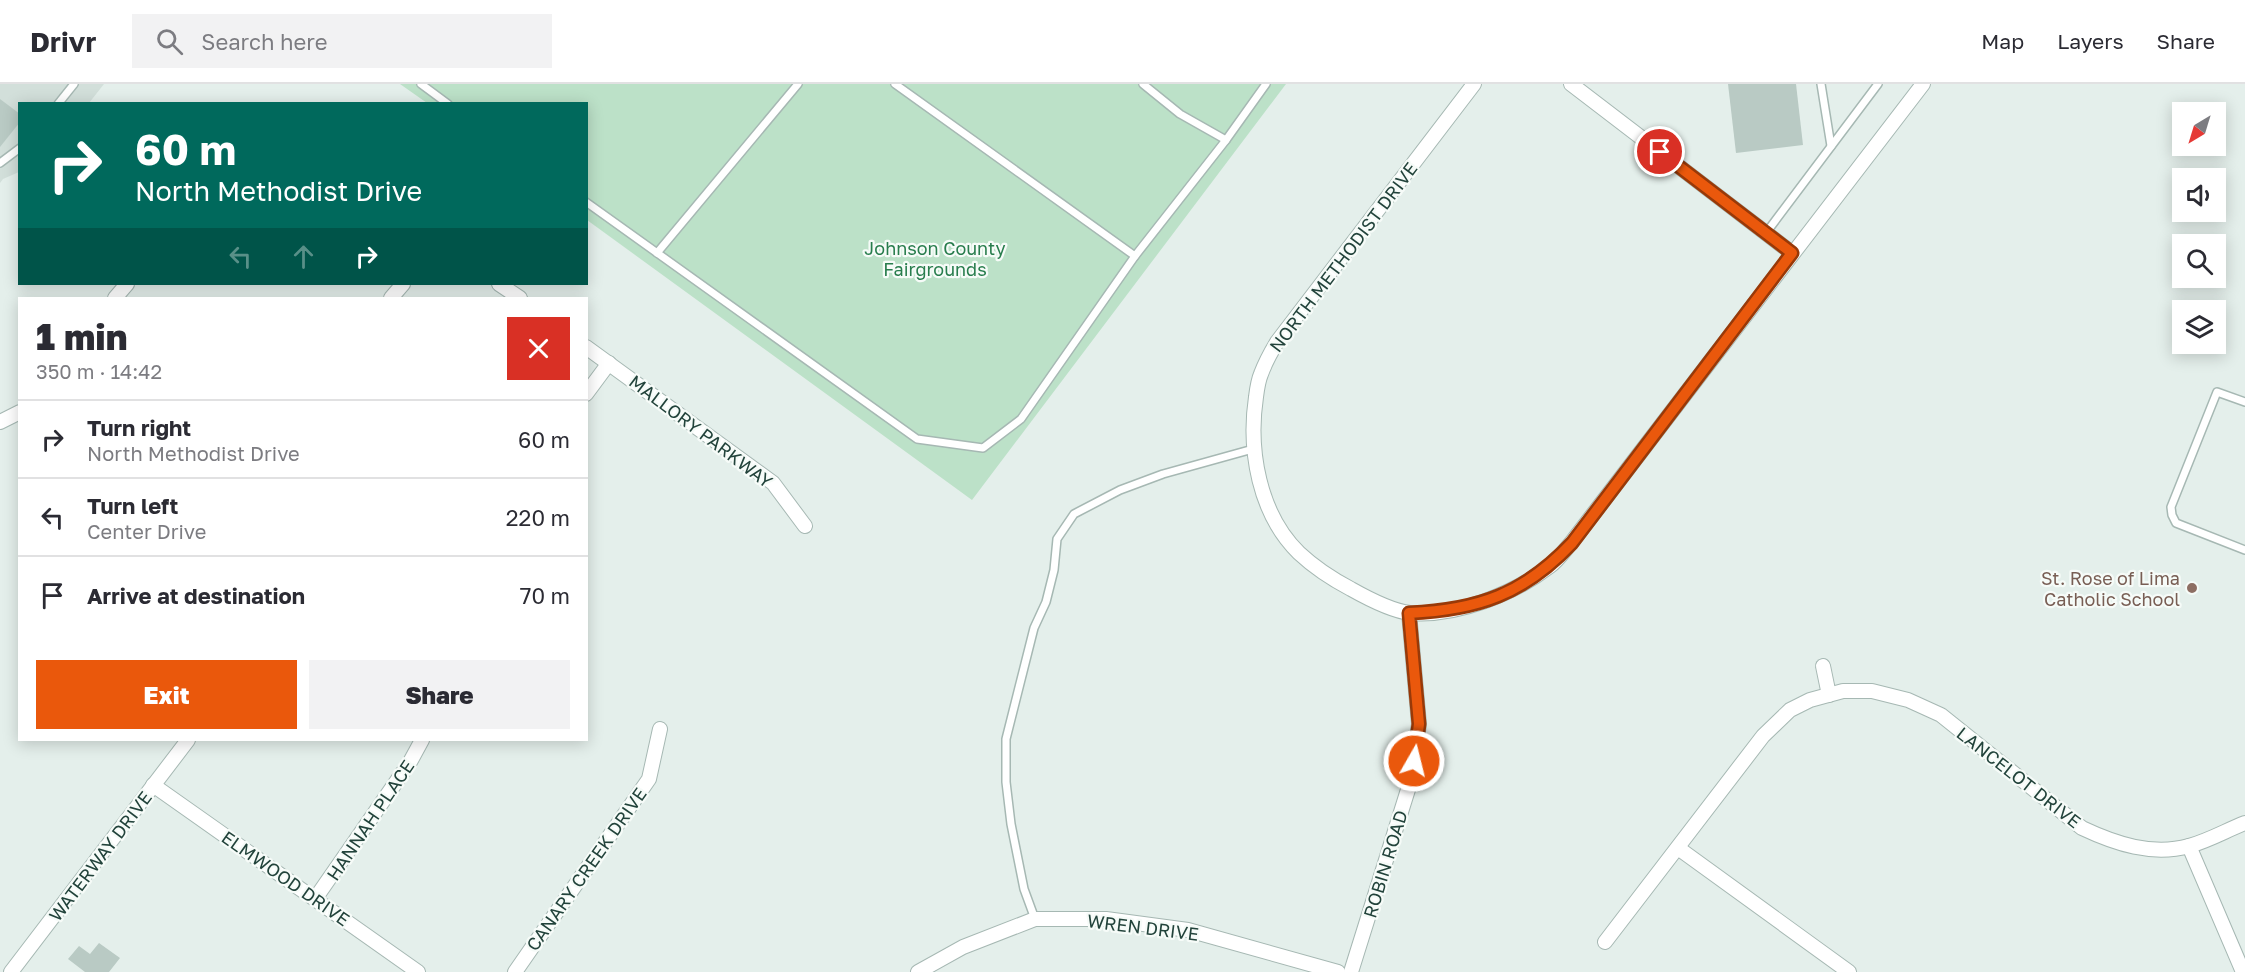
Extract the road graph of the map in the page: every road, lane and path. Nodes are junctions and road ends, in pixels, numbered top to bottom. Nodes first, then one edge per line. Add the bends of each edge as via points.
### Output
1 (74, 84) edge
2 (421, 84) edge
3 (798, 84) edge
4 (895, 84) edge
5 (1143, 84) edge
6 (1266, 84) edge
7 (1474, 84) edge
8 (1571, 84) edge
9 (1821, 84) edge
10 (1878, 84) edge
11 (1923, 84) edge
12 (60, 102) edge
13 (445, 102) edge
14 (1226, 140) junction
15 (1831, 146) junction
16 (18, 149) edge
17 (0, 163) edge
18 (588, 203) edge
19 (1766, 233) junction
20 (657, 253) junction
21 (1792, 253) junction
22 (1135, 256) junction
23 (125, 285) edge
24 (402, 285) edge
25 (500, 285) edge
26 (116, 297) edge
27 (392, 297) edge
28 (518, 297) edge
29 (588, 348) edge
30 (609, 363) junction
31 (588, 391) edge
32 (2245, 402) edge
33 (18, 413) edge
34 (0, 422) edge
35 (1253, 449) junction
36 (805, 526) dead end
37 (2245, 550) edge
38 (1409, 613) junction
39 (1823, 666) dead end
40 (1829, 695) junction
41 (660, 729) dead end
42 (187, 741) edge
43 (421, 741) edge
44 (153, 785) junction
45 (2245, 823) edge
46 (2189, 846) junction
47 (1678, 848) junction
48 (315, 899) junction
49 (1035, 920) junction
50 (1605, 942) dead end
51 (11, 972) edge
52 (418, 972) edge
53 (514, 972) edge
54 (918, 972) edge
55 (1338, 972) edge
56 (1351, 972) edge
57 (1849, 972) edge
58 (2243, 972) edge

1 - 12 lane
2 - 13 lane
3 - 20 lane
4 - 22 lane
5 - 14 lane via 1180,114
6 - 14 lane
7 - 35 street, NORTH METHODIST DRIVE via 1277,342 1260,376 1253,415
8 - 19 street
9 - 15 lane
10 - 15 lane
11 - 21 street, NORTH METHODIST DRIVE
14 - 22 lane
15 - 19 lane
16 - 17 lane
18 - 20 lane
19 - 21 street
20 - 22 lane via 917,439 983,448 1021,419
21 - 38 street, NORTH METHODIST DRIVE via 1572,543 1552,564 1531,580 1472,605
23 - 26 street
24 - 27 street
25 - 28 street
29 - 30 street, MALLORY PARKWAY
30 - 31 street
30 - 36 street, MALLORY PARKWAY via 773,483
32 - 37 lane via 2217,392 2171,507 2175,523
33 - 34 street
35 - 38 street, NORTH METHODIST DRIVE via 1261,485 1276,522 1298,552 1327,576 1369,599
35 - 49 lane via 1120,490 1074,514 1057,539 1046,602 1034,628 1006,739 1011,824 1024,890
38 - 56 street, ROBIN ROAD via 1419,724 1411,780
39 - 40 street
40 - 46 street, LANCELOT DRIVE via 1872,691 1908,700 1941,715 2082,828 2135,848
40 - 47 street, LANCELOT DRIVE via 1790,710 1763,736
41 - 53 street, CANARY CREEK DRIVE via 649,779
42 - 44 street, WATERWAY DRIVE
43 - 48 street, HANNAH PLACE
44 - 48 street, ELMWOOD DRIVE
44 - 51 street, WATERWAY DRIVE
45 - 46 street, LANCELOT DRIVE
46 - 58 street
47 - 50 street, LANCELOT DRIVE
47 - 57 street
48 - 52 street, ELMWOOD DRIVE
49 - 54 street, WREN DRIVE via 963,948
49 - 55 street, WREN DRIVE via 1106,919 1188,930

